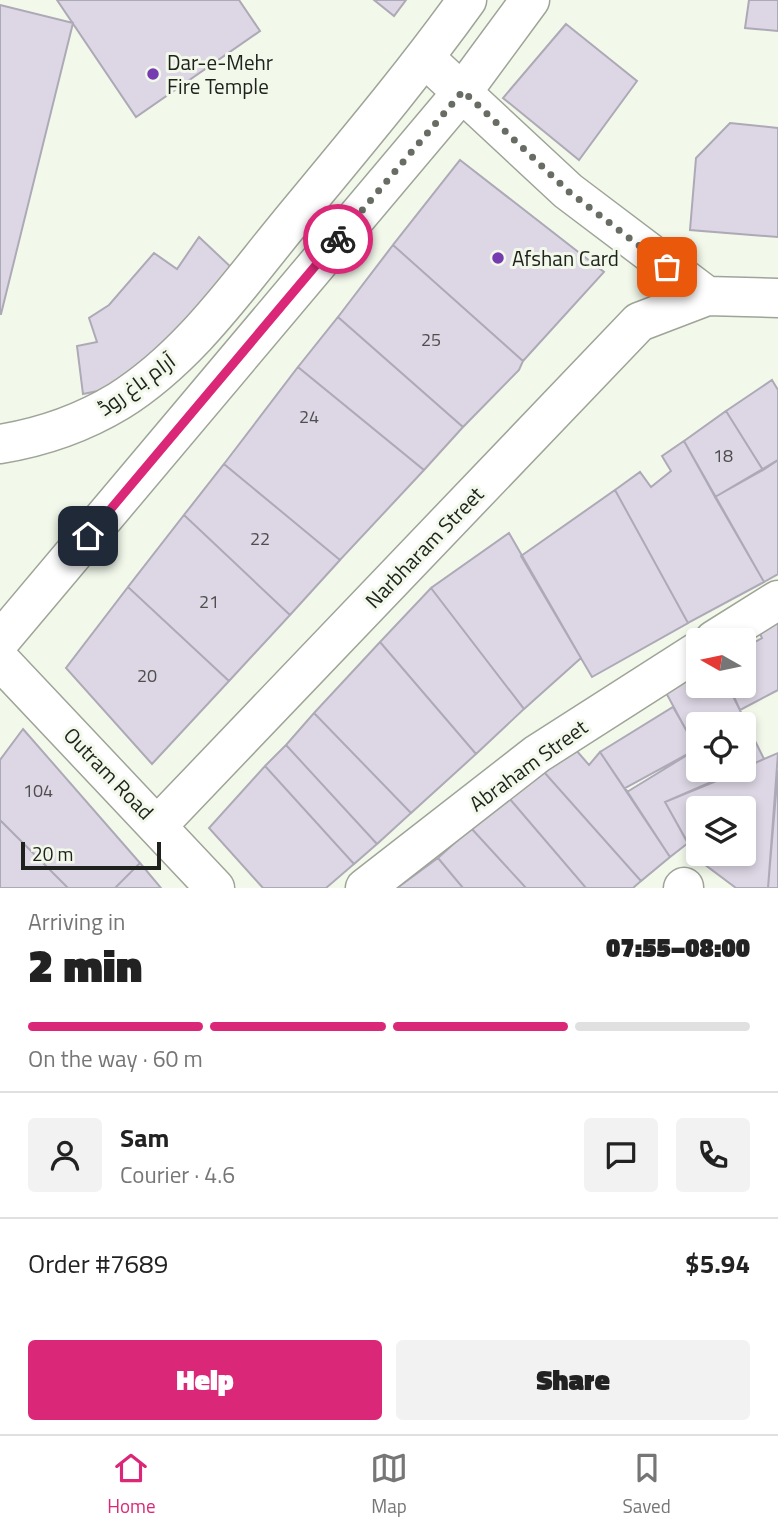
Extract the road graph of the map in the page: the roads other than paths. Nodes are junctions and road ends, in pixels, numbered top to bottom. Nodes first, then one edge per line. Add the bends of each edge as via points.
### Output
1 (467, 0) edge
2 (530, 0) edge
3 (425, 58) junction
4 (463, 91) junction
5 (707, 296) junction
6 (778, 298) edge
7 (0, 444) edge
8 (778, 600) edge
9 (733, 628) edge
10 (0, 641) edge
11 (686, 659) edge
12 (0, 660) edge
13 (158, 825) junction
14 (215, 888) edge
15 (365, 888) edge

1 - 3 street, آرام باغ روڈ
2 - 4 street
3 - 4 street
3 - 7 street, آرام باغ روڈ via 190,344 121,399 84,420 52,434
4 - 5 street via 568,191
4 - 10 street
5 - 6 street
5 - 13 street, Narbharam Street via 639,322
8 - 9 street
11 - 15 street, Abraham Street via 537,754
12 - 13 street, Outram Road
13 - 14 street, Outram Road

